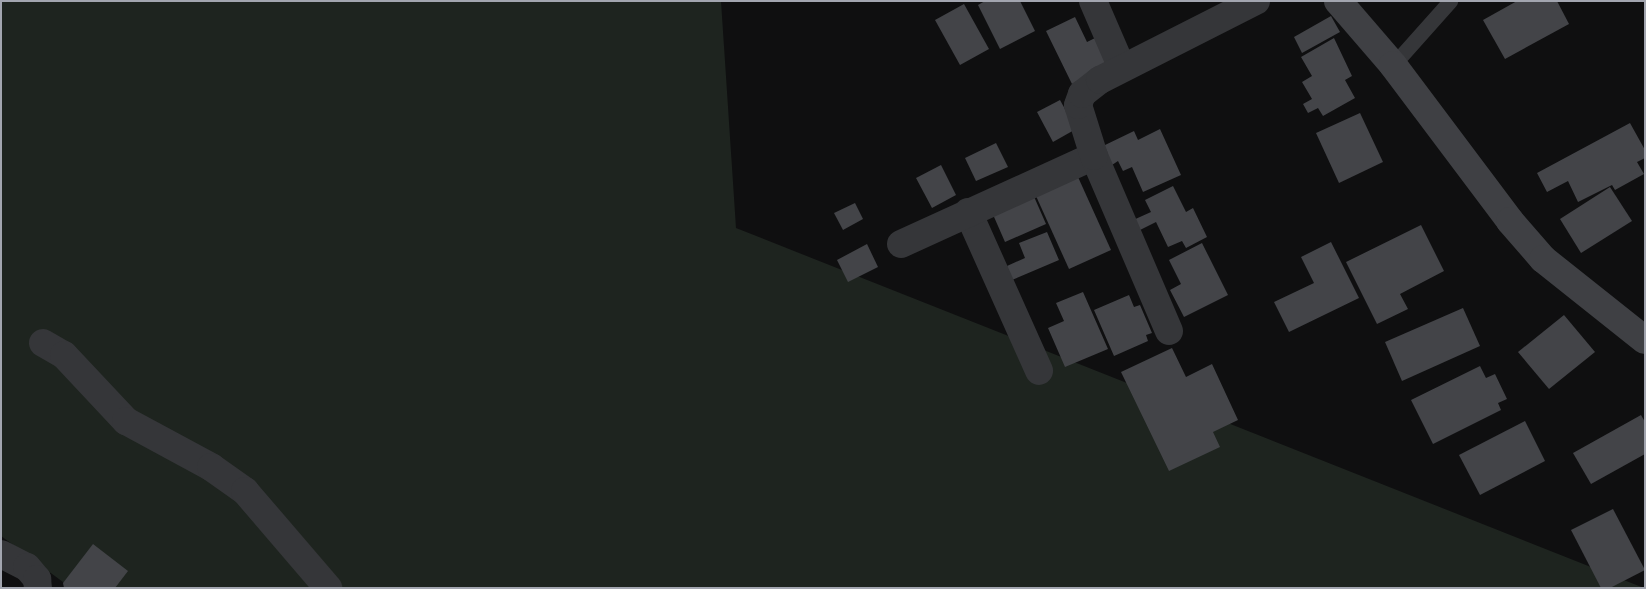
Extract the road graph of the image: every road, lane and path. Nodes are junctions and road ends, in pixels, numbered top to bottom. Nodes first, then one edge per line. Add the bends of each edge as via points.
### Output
1 (1093, 1) edge
2 (1256, 1) edge
3 (1338, 1) edge
4 (1450, 1) edge
5 (1393, 65) junction
6 (1122, 68) junction
7 (1094, 156) junction
8 (968, 212) junction
9 (901, 244) dead end
10 (1169, 331) dead end
11 (1645, 340) edge
12 (42, 343) dead end
13 (1039, 372) dead end
14 (1, 554) edge
15 (38, 588) edge
16 (328, 588) edge

1 - 6 street
2 - 6 street
3 - 5 street
4 - 5 lane
5 - 11 street via 1510,221 1543,259
6 - 7 street via 1082,94 1078,105
7 - 8 street
7 - 10 street
8 - 9 street
8 - 13 street
12 - 16 street via 64,356 126,421 211,467 246,491
14 - 15 street via 27,567 37,579

